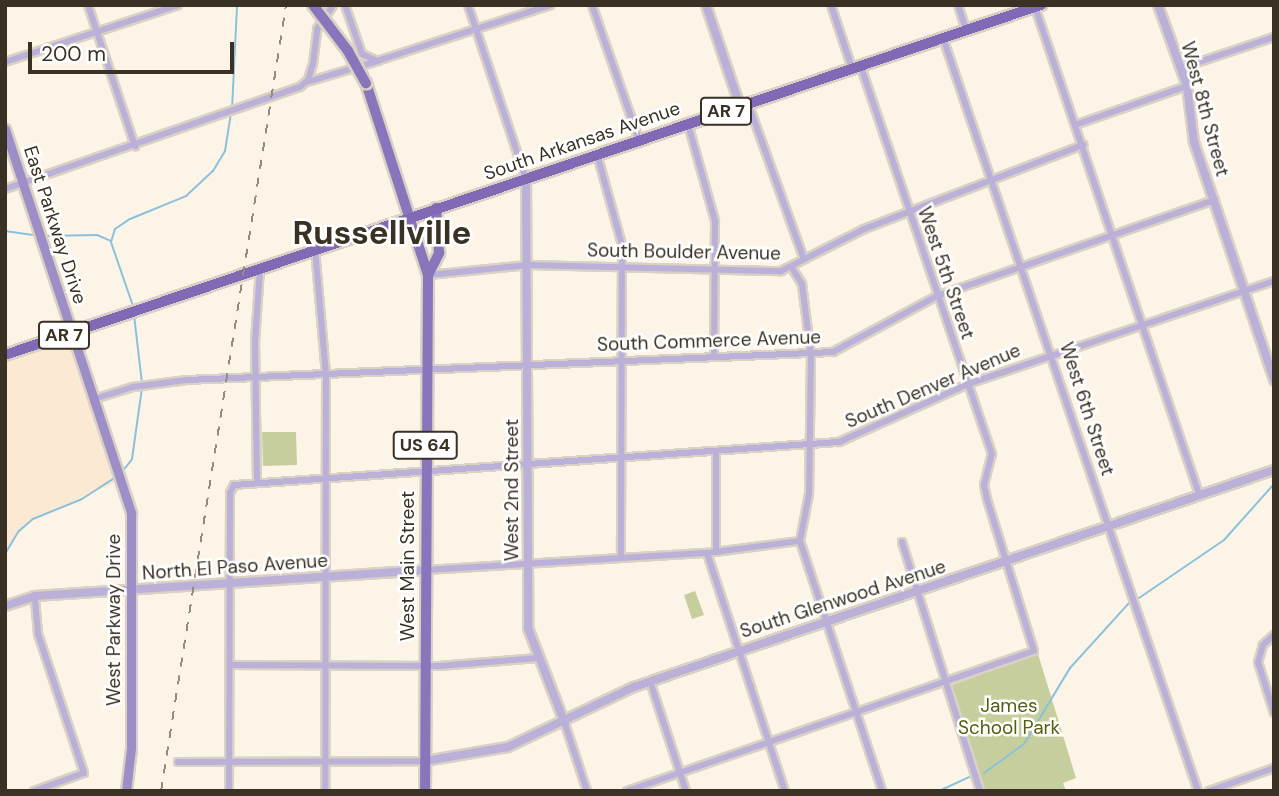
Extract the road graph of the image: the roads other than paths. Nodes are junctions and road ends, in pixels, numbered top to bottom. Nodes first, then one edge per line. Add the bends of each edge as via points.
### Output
1 (88, 5) edge
2 (178, 5) edge
3 (313, 5) edge
4 (333, 5) edge
5 (345, 5) edge
6 (468, 5) edge
7 (550, 5) edge
8 (592, 5) edge
9 (706, 5) edge
10 (831, 5) edge
11 (958, 5) edge
12 (1158, 5) edge
13 (1038, 6) edge
14 (476, 29) junction
15 (966, 30) junction
16 (97, 33) junction
17 (1274, 37) edge
18 (943, 38) junction
19 (377, 61) junction
20 (5, 62) edge
21 (857, 67) junction
22 (1181, 68) junction
23 (305, 83) junction
24 (1186, 86) junction
25 (744, 105) junction
26 (688, 124) junction
27 (1075, 125) junction
28 (5, 129) edge
29 (639, 140) junction
30 (1083, 145) junction
31 (135, 146) junction
32 (597, 155) junction
33 (993, 176) junction
34 (526, 179) junction
35 (24, 183) junction
36 (5, 189) edge
37 (1215, 200) junction
38 (436, 208) junction
39 (909, 211) junction
40 (411, 217) junction
41 (1113, 235) junction
42 (315, 249) junction
43 (804, 258) junction
44 (529, 265) junction
45 (1022, 265) junction
46 (622, 267) junction
47 (260, 268) junction
48 (792, 268) junction
49 (716, 270) junction
50 (428, 275) junction
51 (1274, 281) edge
52 (1247, 290) junction
53 (937, 296) junction
54 (1143, 325) junction
55 (72, 332) junction
56 (1053, 354) junction
57 (5, 355) edge
58 (811, 355) junction
59 (714, 357) junction
60 (621, 361) junction
61 (528, 363) junction
62 (427, 370) junction
63 (326, 376) junction
64 (256, 379) junction
65 (1274, 379) edge
66 (968, 384) junction
67 (94, 399) junction
68 (809, 444) junction
69 (716, 451) junction
70 (621, 457) junction
71 (527, 464) junction
72 (1274, 470) edge
73 (425, 471) junction
74 (328, 477) junction
75 (257, 482) junction
76 (1199, 494) junction
77 (1109, 525) junction
78 (800, 541) junction
79 (902, 542) dead end
80 (716, 552) junction
81 (707, 553) junction
82 (621, 558) junction
83 (1006, 561) junction
84 (529, 563) junction
85 (426, 570) junction
86 (326, 577) junction
87 (230, 582) junction
88 (133, 589) junction
89 (918, 592) junction
90 (35, 596) junction
91 (5, 606) edge
92 (826, 621) junction
93 (1274, 635) edge
94 (740, 650) junction
95 (538, 658) junction
96 (231, 664) junction
97 (325, 666) junction
98 (426, 666) junction
99 (650, 681) junction
100 (945, 681) junction
101 (856, 712) junction
102 (1274, 713) edge
103 (565, 724) junction
104 (769, 742) junction
105 (326, 761) junction
106 (425, 761) junction
107 (178, 762) dead end
108 (230, 762) junction
109 (1274, 768) edge
110 (680, 772) junction
111 (50, 788) edge
112 (34, 791) edge
113 (126, 791) edge
114 (229, 791) edge
115 (325, 791) edge
116 (425, 791) edge
117 (587, 791) edge
118 (627, 791) edge
119 (686, 791) edge
120 (785, 791) edge
121 (882, 791) edge
122 (980, 791) edge
123 (1198, 791) edge
124 (1209, 791) edge

1 - 16 street
2 - 16 street
3 - 40 main road, US 64, bridge via 366,83
4 - 23 street via 317,29 313,64
5 - 19 street via 369,61
6 - 14 street
7 - 14 street
8 - 29 street
9 - 25 street
10 - 21 street, West 5th Street
11 - 15 street
12 - 22 street, West 8th Street
13 - 15 highway, South Arkansas Avenue / AR 7
13 - 27 street
14 - 19 street
14 - 34 street
15 - 18 highway, South Arkansas Avenue / AR 7
16 - 20 street
16 - 31 street
17 - 22 street
18 - 21 highway, South Arkansas Avenue / AR 7
18 - 33 street, West 6th Street
19 - 23 street
21 - 25 highway, South Arkansas Avenue / AR 7
21 - 39 street, West 5th Street
22 - 24 street, West 8th Street
23 - 31 street
24 - 27 street
24 - 37 street, West 8th Street via 1194,142
25 - 26 highway, South Arkansas Avenue / AR 7
25 - 43 street
26 - 29 highway, South Arkansas Avenue / AR 7
26 - 49 street via 711,199
27 - 30 street
28 - 35 main road, East Parkway Drive
29 - 32 highway, South Arkansas Avenue / AR 7
30 - 33 street, South Boulder Avenue
30 - 41 street
31 - 35 street
32 - 34 highway, South Arkansas Avenue / AR 7
32 - 46 street via 620,227
33 - 39 street, South Boulder Avenue
33 - 45 street, West 6th Street
34 - 38 highway, South Arkansas Avenue / AR 7
34 - 44 street, West 2nd Street
35 - 36 street
35 - 55 main road, East Parkway Drive
37 - 41 street, South Commerce Avenue
37 - 52 street, West 8th Street
38 - 40 highway, South Arkansas Avenue / AR 7
38 - 50 main road via 439,253
39 - 43 street, South Boulder Avenue
39 - 53 street, West 5th Street
40 - 42 highway, AR 7
40 - 50 main road, West Main Street / US 64
41 - 45 street, South Commerce Avenue
41 - 54 street
42 - 47 highway, AR 7
42 - 63 street
43 - 48 street, South Boulder Avenue
44 - 46 street, South Boulder Avenue
44 - 50 street, South Boulder Avenue
44 - 61 street, West 2nd Street
45 - 53 street, South Commerce Avenue
45 - 56 street, West 6th Street
46 - 49 street, South Boulder Avenue
46 - 60 street
47 - 55 highway, AR 7
47 - 64 street
48 - 49 street, South Boulder Avenue
48 - 58 street via 802,284
49 - 59 street
50 - 62 main road, West Main Street / US 64
51 - 52 street, South Denver Avenue
52 - 54 street, South Denver Avenue
52 - 65 street, West 8th Street
53 - 58 street, South Commerce Avenue via 849,344
53 - 66 street, West 5th Street
54 - 56 street, South Denver Avenue
54 - 76 street
55 - 57 highway, AR 7
55 - 67 main road, West Parkway Drive
56 - 66 street, South Denver Avenue
56 - 77 street, West 6th Street
58 - 59 street, South Commerce Avenue
58 - 68 street
59 - 60 street, South Commerce Avenue
60 - 61 street, South Commerce Avenue
60 - 70 street
61 - 62 street, South Commerce Avenue
61 - 71 street, West 2nd Street
62 - 63 street, South Commerce Avenue
62 - 73 main road, West Main Street / US 64
63 - 64 street, South Commerce Avenue
63 - 74 street
64 - 67 street, South Commerce Avenue via 133,387
64 - 75 street
66 - 68 street, South Denver Avenue via 852,438
66 - 83 street, West 5th Street via 992,454 985,492
67 - 88 main road, West Parkway Drive via 133,531
68 - 69 street, South Denver Avenue
68 - 78 street via 808,494
69 - 70 street, South Denver Avenue
69 - 80 street
70 - 71 street, South Denver Avenue
70 - 82 street
71 - 73 street, South Denver Avenue
71 - 84 street, West 2nd Street
72 - 76 street, South Glenwood Avenue
73 - 74 street, South Denver Avenue
73 - 85 main road, West Main Street / US 64
74 - 75 street, South Denver Avenue
74 - 86 street
75 - 87 street via 234,485 230,493
76 - 77 street, South Glenwood Avenue
77 - 83 street, South Glenwood Avenue
77 - 123 street, West 6th Street
78 - 80 street
78 - 92 street
79 - 89 street
80 - 81 street
81 - 82 street
81 - 94 street
82 - 84 street
83 - 89 street, South Glenwood Avenue
83 - 100 street, West 5th Street via 1034,651
84 - 85 street
84 - 95 street, West 2nd Street via 528,628
85 - 86 street, North El Paso Avenue
85 - 98 main road, West Main Street / US 64
86 - 87 street, North El Paso Avenue
86 - 97 street
87 - 88 street, North El Paso Avenue
87 - 96 street
88 - 90 street, North El Paso Avenue
88 - 113 main road, West Parkway Drive via 131,748
89 - 92 street, South Glenwood Avenue
89 - 100 street
90 - 91 street, North El Paso Avenue
90 - 111 street via 38,634 84,773
92 - 94 street, South Glenwood Avenue
92 - 101 street
93 - 102 street via 1263,645 1258,662
94 - 99 street, South Glenwood Avenue
94 - 104 street
95 - 98 street via 498,665
95 - 103 street, West 2nd Street
96 - 97 street
96 - 108 street
97 - 98 street
97 - 105 street
98 - 106 main road, West Main Street / US 64
99 - 103 street, South Glenwood Avenue
99 - 110 street
100 - 101 street
100 - 122 street
101 - 104 street
101 - 121 street
103 - 106 street, South Glenwood Avenue via 508,747
103 - 117 street, West 2nd Street
104 - 110 street
104 - 120 street
105 - 106 street
105 - 108 street
105 - 115 street
106 - 116 main road, West Main Street / US 64
107 - 108 street
108 - 114 street
109 - 124 street
110 - 118 street
110 - 119 street
111 - 112 street

